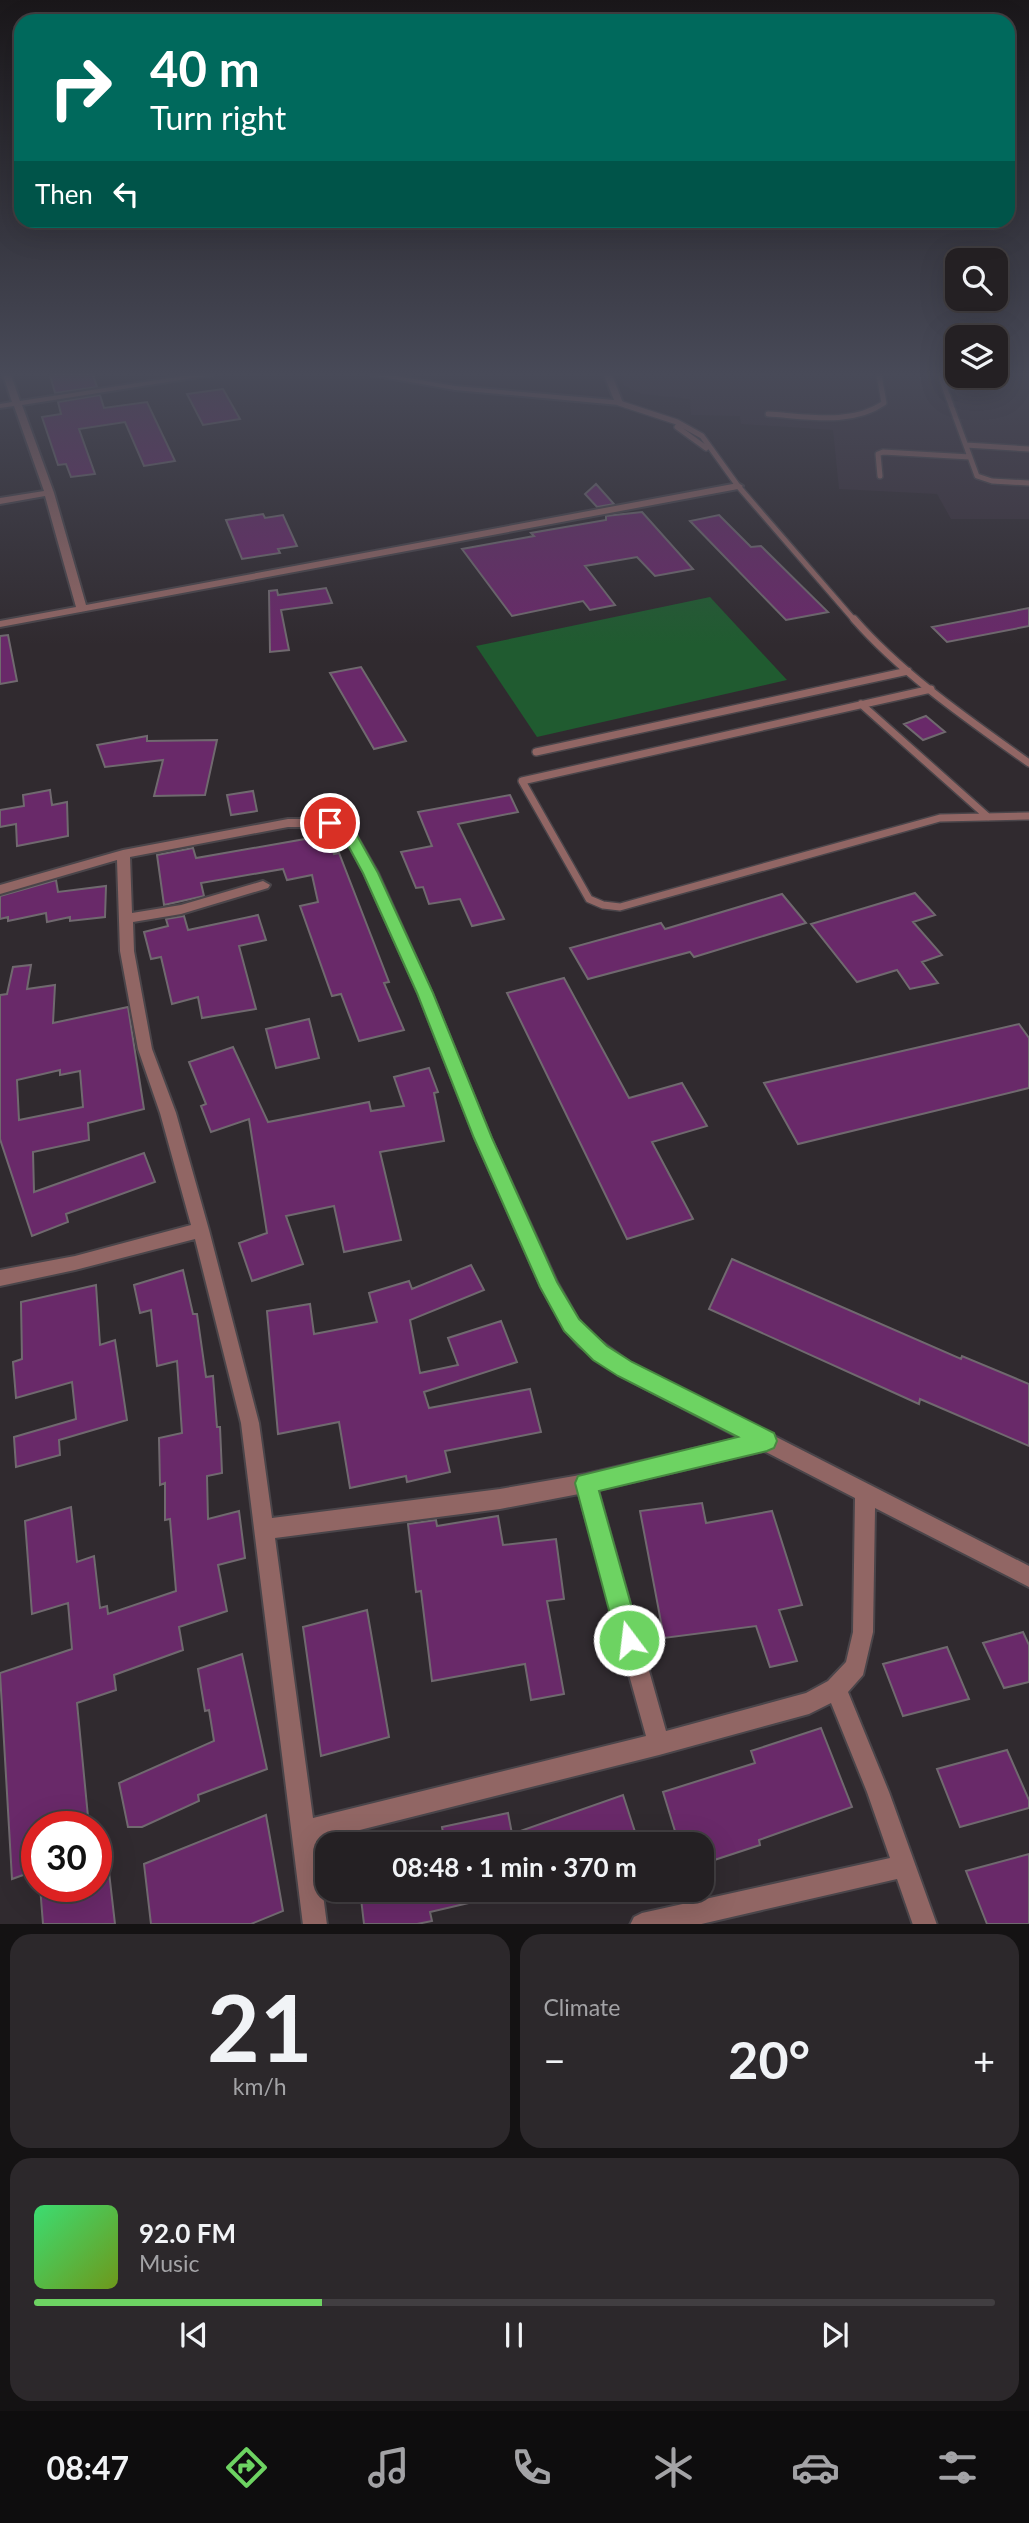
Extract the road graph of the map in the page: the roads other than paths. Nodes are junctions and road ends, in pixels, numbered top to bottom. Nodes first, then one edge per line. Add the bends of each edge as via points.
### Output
1 (39, 465) edge
2 (722, 465) edge
3 (879, 465) edge
4 (973, 465) edge
5 (880, 476) dead end
6 (1029, 483) edge
7 (738, 486) junction
8 (49, 493) junction
9 (0, 501) edge
10 (82, 609) junction
11 (0, 624) edge
12 (908, 671) junction
13 (931, 689) junction
14 (861, 704) junction
15 (536, 752) dead end
16 (1029, 764) edge
17 (1029, 816) edge
18 (988, 817) junction
19 (123, 855) junction
20 (263, 885) dead end
21 (0, 890) edge
22 (125, 919) junction
23 (201, 1230) junction
24 (0, 1278) edge
25 (767, 1441) junction
26 (586, 1483) junction
27 (865, 1492) junction
28 (265, 1529) junction
29 (1029, 1577) edge
30 (836, 1689) junction
31 (659, 1744) junction
32 (304, 1832) junction
33 (905, 1866) junction
34 (315, 1924) edge
35 (642, 1924) edge
36 (925, 1924) edge

1 - 8 street
2 - 7 lane
3 - 5 lane
4 - 6 lane via 981,478
7 - 10 street
7 - 12 lane via 873,641
8 - 9 street
8 - 10 street
10 - 11 street
12 - 13 lane
12 - 15 lane
13 - 14 lane
13 - 16 lane
14 - 18 lane
14 - 18 lane via 522,781 589,899 620,907 940,818
17 - 18 lane
19 - 21 street
19 - 22 street
19 - 25 street via 288,822 330,823 349,833 425,993 550,1287 572,1325 600,1353 625,1369
20 - 22 street via 181,909
22 - 23 street via 145,1049
23 - 24 street
23 - 28 street via 250,1423
25 - 26 street
25 - 27 street
26 - 28 street via 500,1499
26 - 31 street
27 - 29 street
27 - 30 street via 863,1632 855,1667
28 - 32 street
30 - 31 street via 809,1703
30 - 33 street
31 - 32 street
32 - 34 street
33 - 35 street
33 - 36 street

